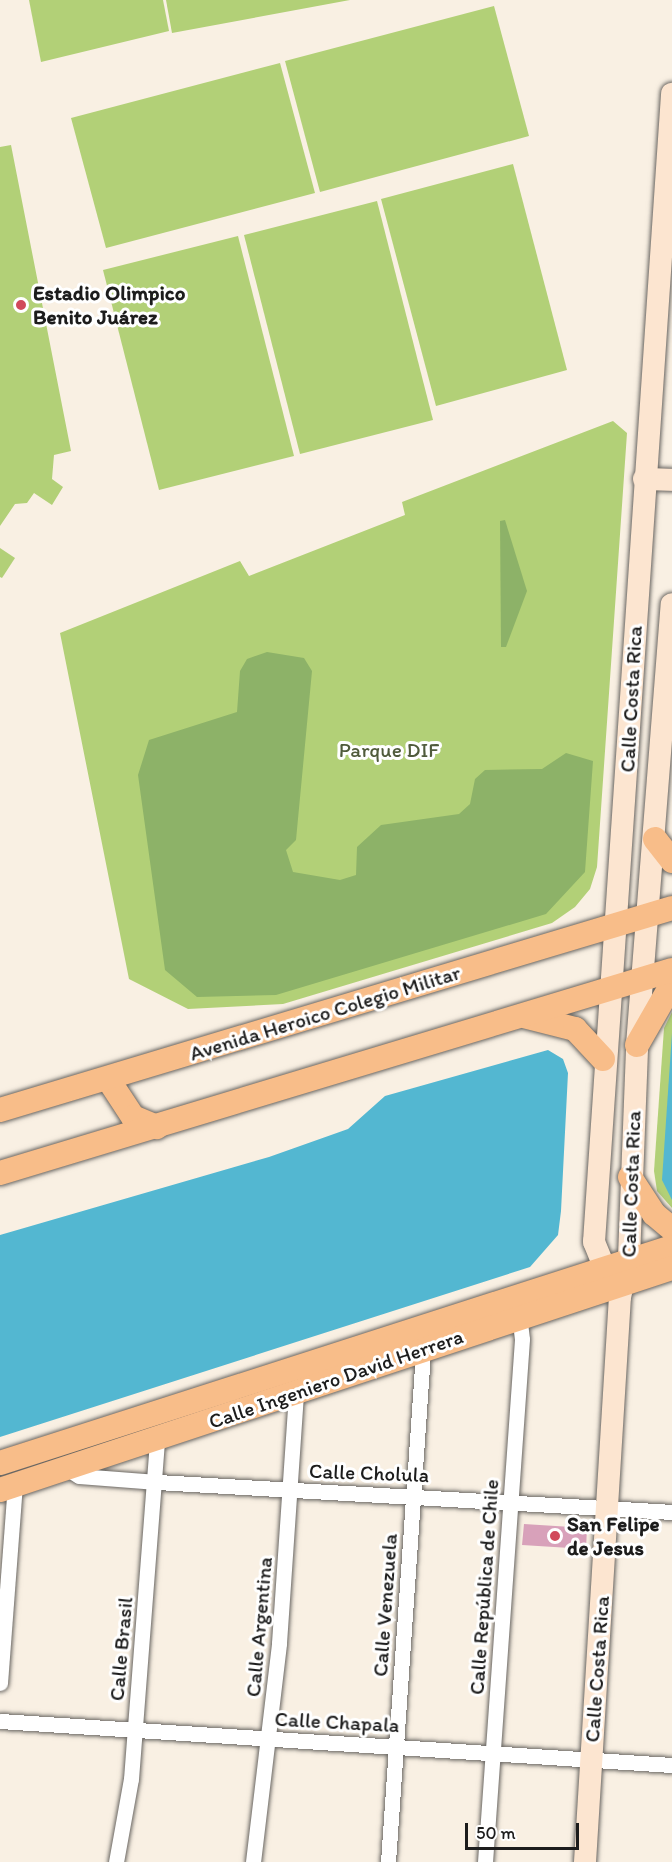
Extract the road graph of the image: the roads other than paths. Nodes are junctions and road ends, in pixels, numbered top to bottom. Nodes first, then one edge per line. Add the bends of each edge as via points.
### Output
1 (672, 94) edge
2 (644, 479) junction
3 (672, 480) edge
4 (672, 604) edge
5 (655, 839) junction
6 (672, 861) edge
7 (661, 912) edge
8 (616, 925) junction
9 (672, 970) edge
10 (644, 978) junction
11 (672, 984) edge
12 (609, 988) junction
13 (519, 1015) junction
14 (636, 1045) junction
15 (603, 1059) junction
16 (108, 1079) junction
17 (0, 1110) edge
18 (157, 1128) junction
19 (0, 1173) edge
20 (630, 1177) junction
21 (672, 1229) edge
22 (672, 1247) edge
23 (672, 1268) edge
24 (617, 1277) junction
25 (519, 1316) junction
26 (423, 1352) junction
27 (296, 1394) junction
28 (157, 1439) junction
29 (0, 1463) edge
30 (66, 1468) junction
31 (157, 1482) junction
32 (7, 1487) edge
33 (292, 1491) junction
34 (414, 1496) junction
35 (512, 1500) junction
36 (608, 1507) junction
37 (672, 1512) edge
38 (0, 1683) edge
39 (0, 1721) edge
40 (135, 1732) junction
41 (267, 1739) junction
42 (396, 1746) junction
43 (493, 1752) junction
44 (591, 1757) junction
45 (672, 1765) edge
46 (116, 1862) edge
47 (253, 1862) edge
48 (388, 1862) edge
49 (485, 1862) edge
50 (585, 1862) edge

1 - 2 main road, Calle Costa Rica
2 - 3 main road
2 - 8 main road, Calle Costa Rica
4 - 5 main road, Calle Costa Rica
5 - 6 main road
5 - 7 main road, Calle Costa Rica
7 - 8 main road, Avenida Heroico Colegio Militar
7 - 10 main road, Calle Costa Rica
8 - 12 main road, Calle Costa Rica
8 - 16 main road, Avenida Heroico Colegio Militar
9 - 10 main road
10 - 12 main road
10 - 14 main road, Calle Costa Rica
11 - 14 main road
12 - 13 main road
12 - 15 main road, Calle Costa Rica
13 - 15 main road via 564,1023 586,1037
13 - 18 main road
14 - 20 main road, Calle Costa Rica
15 - 24 main road, Calle Costa Rica via 594,1242
16 - 17 main road, Avenida Heroico Colegio Militar
16 - 18 main road via 133,1117
18 - 19 main road
20 - 21 main road via 654,1214
20 - 24 main road, Calle Costa Rica
22 - 24 main road, Calle Ingeniero David Herrera
23 - 24 main road, Calle Ingeniero David Herrera
24 - 25 main road, Calle Ingeniero David Herrera
24 - 29 main road, Calle Ingeniero David Herrera
24 - 36 main road, Calle Costa Rica
25 - 26 main road, Calle Ingeniero David Herrera
25 - 35 street, Calle República de Chile via 522,1339
26 - 27 main road, Calle Ingeniero David Herrera
26 - 34 street, Calle Venezuela
27 - 28 main road, Calle Ingeniero David Herrera
27 - 33 street, Calle Argentina
28 - 30 main road, Calle Ingeniero David Herrera
28 - 31 street, Calle Brasil
30 - 31 street, Calle Cholula via 79,1476
30 - 32 main road, Calle Ingeniero David Herrera
31 - 33 street, Calle Cholula
31 - 40 street, Calle Brasil
32 - 38 street
33 - 34 street, Calle Cholula
33 - 41 street, Calle Argentina
34 - 35 street, Calle Cholula
34 - 42 street, Calle Venezuela
35 - 36 street, Calle Cholula
35 - 43 street, Calle República de Chile
36 - 37 street, Calle Cholula
36 - 44 main road, Calle Costa Rica
39 - 40 street, Calle Chapala
40 - 41 street, Calle Chapala
40 - 46 street, Calle Brasil
41 - 42 street, Calle Chapala
41 - 47 street, Calle Argentina
42 - 43 street, Calle Chapala
42 - 48 street, Calle Venezuela
43 - 44 street, Calle Chapala
43 - 49 street, Calle República de Chile
44 - 45 street, Calle Chapala
44 - 50 main road, Calle Costa Rica

